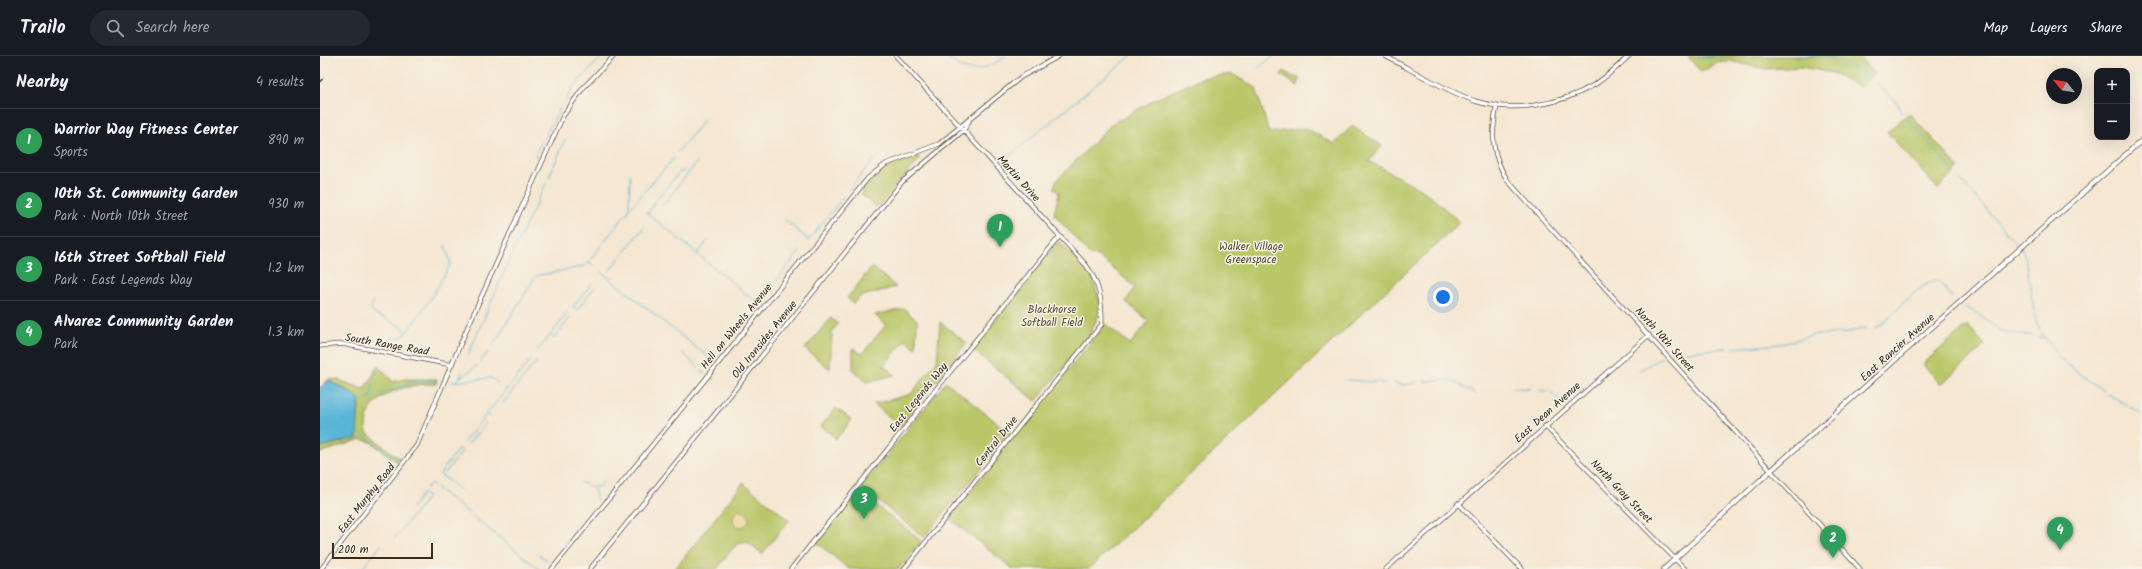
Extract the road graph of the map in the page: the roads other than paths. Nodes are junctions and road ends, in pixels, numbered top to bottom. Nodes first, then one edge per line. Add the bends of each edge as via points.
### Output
1 (614, 56) edge
2 (896, 56) edge
3 (1059, 56) edge
4 (1385, 56) edge
5 (1629, 56) edge
6 (1497, 105) junction
7 (970, 120) junction
8 (960, 126) junction
9 (964, 130) junction
10 (2142, 140) edge
11 (1059, 237) junction
12 (1102, 324) joint
13 (1649, 335) junction
14 (320, 346) edge
15 (452, 365) junction
16 (1545, 426) junction
17 (1771, 471) junction
18 (1458, 503) junction
19 (1675, 559) junction
20 (321, 569) edge
21 (552, 569) edge
22 (590, 569) edge
23 (791, 569) edge
24 (904, 569) edge
25 (1386, 569) edge
26 (1522, 569) edge
27 (1664, 569) edge
28 (1685, 569) edge
29 (1860, 569) edge

1 - 15 street, East Murphy Road via 583,88 563,116
2 - 8 street, Martin Drive
3 - 7 street via 1021,77
4 - 6 street via 1459,94 1482,103
5 - 6 street via 1600,81 1566,98 1528,106
6 - 13 street, North 10th Street via 1493,140 1497,161 1504,175
7 - 8 street, Hell on Wheels Avenue
7 - 9 street, Old Ironsides Avenue
8 - 9 street, Martin Drive
8 - 21 street, Hell on Wheels Avenue via 934,147 886,164 865,181
9 - 11 street, Martin Drive
9 - 22 street, Old Ironsides Avenue via 902,182
10 - 17 main road, East Rancier Avenue
11 - 12 street, Martin Drive via 1086,265 1097,282 1101,296
11 - 23 street, East Legends Way
12 - 24 street, Central Drive
13 - 16 street, East Dean Avenue
13 - 17 street, North 10th Street
14 - 15 street, South Range Road via 342,344
15 - 20 street, East Murphy Road via 410,456
16 - 18 street, East Dean Avenue
16 - 19 street, North Gray Street
17 - 19 main road, East Rancier Avenue
17 - 29 street, North 10th Street
18 - 25 street, East Dean Avenue
18 - 26 street
19 - 27 main road, East Rancier Avenue
19 - 28 street, North Gray Street

